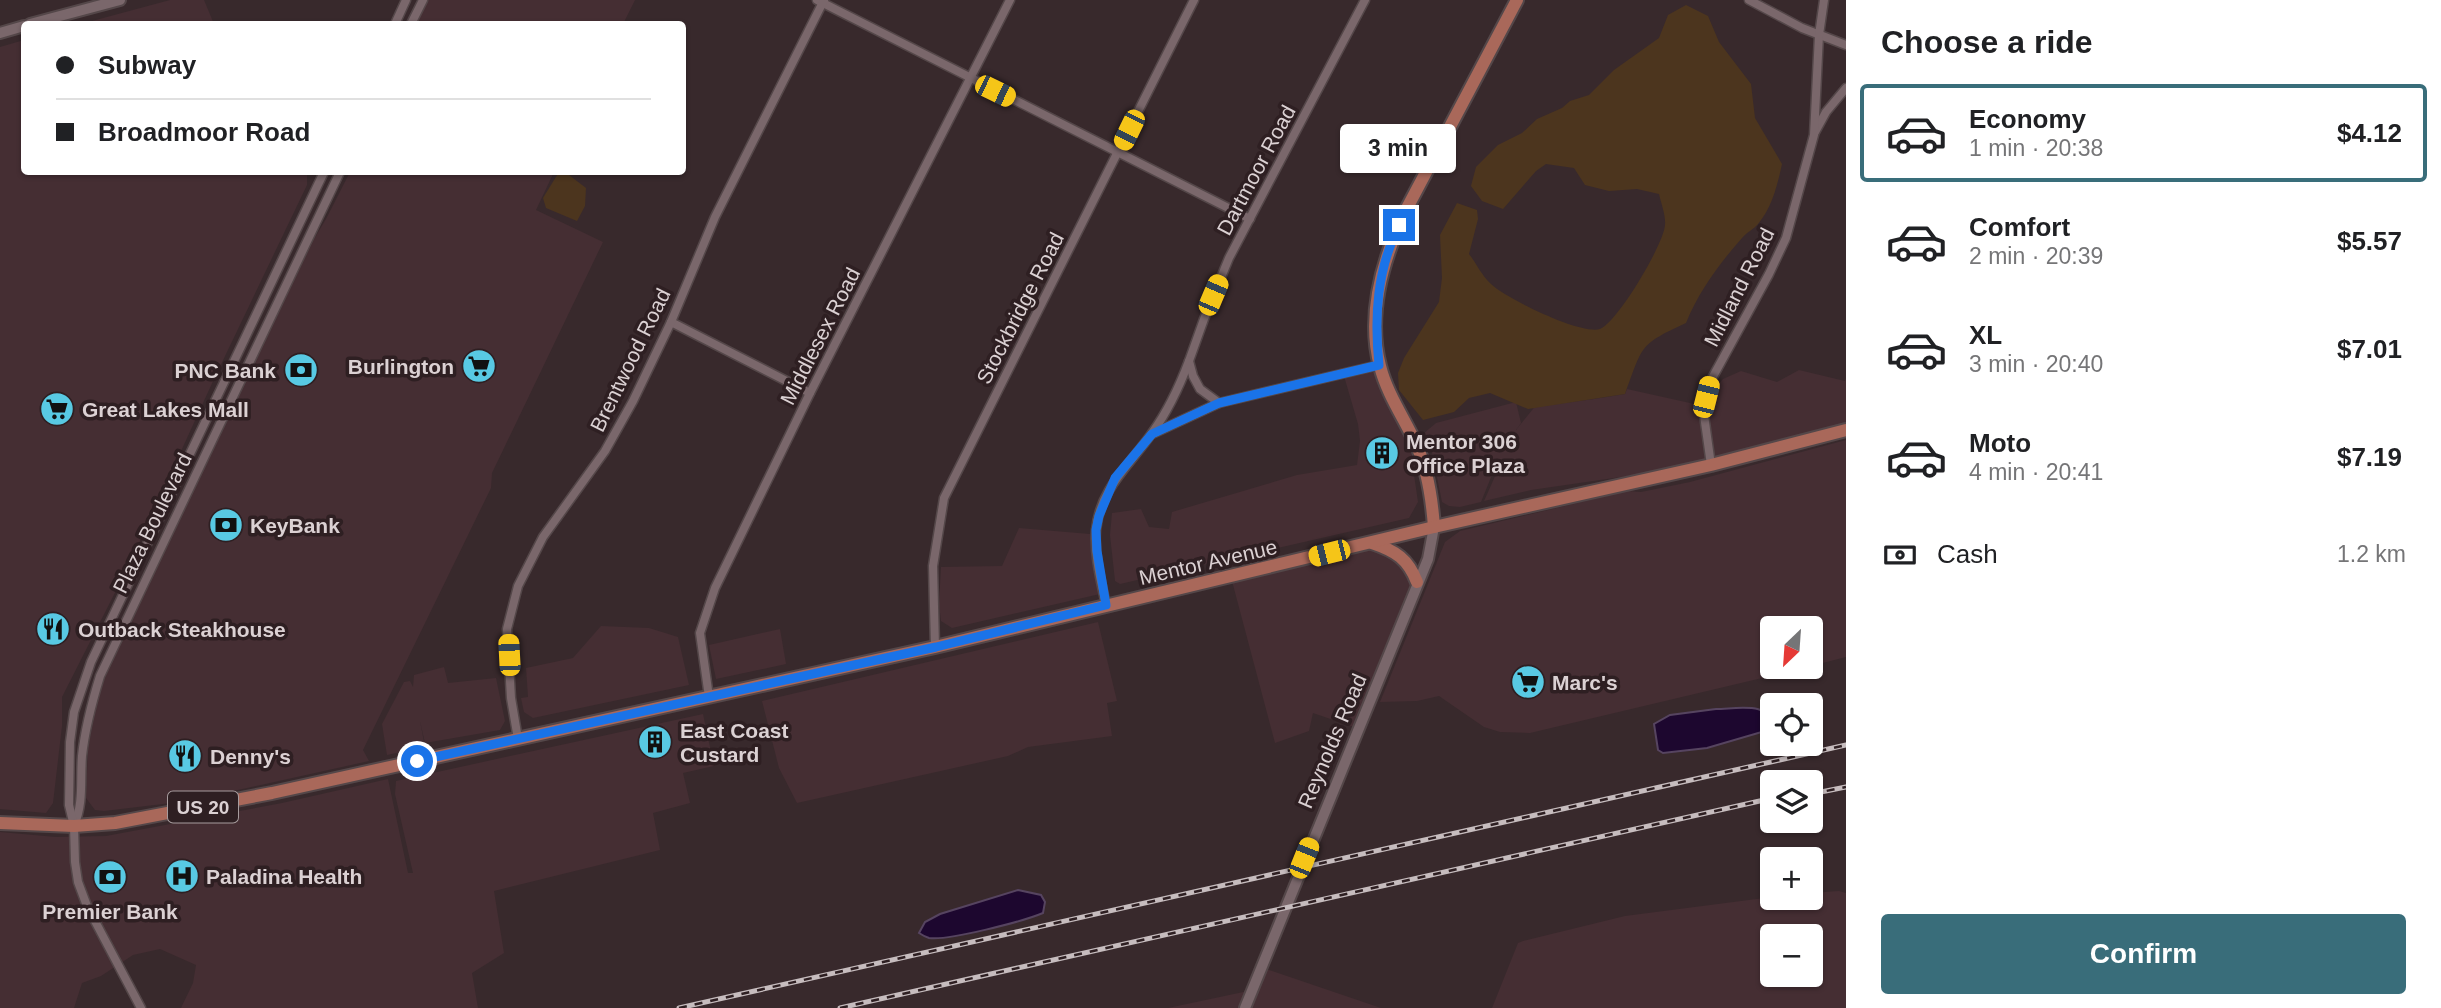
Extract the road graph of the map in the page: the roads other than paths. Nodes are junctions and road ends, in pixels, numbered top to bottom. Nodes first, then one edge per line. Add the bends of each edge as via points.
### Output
1 (120, 0) edge
2 (407, 0) edge
3 (423, 0) edge
4 (1010, 0) edge
5 (1194, 0) edge
6 (1365, 0) edge
7 (1517, 0) edge
8 (1749, 0) edge
9 (1824, 0) edge
10 (822, 1) edge
11 (41, 21) edge
12 (396, 21) edge
13 (412, 21) edge
14 (21, 27) edge
15 (0, 33) edge
16 (1819, 35) junction
17 (1846, 44) edge
18 (971, 79) junction
19 (1846, 88) edge
20 (1814, 135) junction
21 (1119, 152) junction
22 (323, 175) edge
23 (340, 175) edge
24 (1250, 219) junction
25 (671, 321) junction
26 (1189, 360) junction
27 (1379, 365) junction
28 (810, 393) junction
29 (1219, 403) junction
30 (1846, 430) edge
31 (1152, 434) junction
32 (1711, 465) junction
33 (1434, 527) junction
34 (1372, 542) junction
35 (1418, 582) junction
36 (1106, 605) junction
37 (936, 647) junction
38 (709, 697) junction
39 (518, 739) junction
40 (0, 822) edge
41 (74, 826) junction
42 (141, 1008) edge
43 (1245, 1008) edge

1 - 11 main road
2 - 12 street
3 - 13 street
4 - 18 street, Middlesex Road
5 - 21 street, Stockbridge Road
6 - 24 street, Dartmoor Road
7 - 27 main road via 1392,239 1377,294
8 - 16 street
9 - 16 street, Midland Road
10 - 18 street
10 - 25 street, Brentwood Road via 715,217
14 - 15 main road
16 - 17 street
16 - 20 street, Midland Road
18 - 21 street
18 - 28 street, Middlesex Road
19 - 20 street
20 - 32 street, Midland Road via 1786,238 1710,382 1704,415
21 - 24 street
21 - 37 street, Stockbridge Road via 944,498 933,566
22 - 41 street, Plaza Boulevard via 90,662 70,742 69,805
23 - 41 street, Plaza Boulevard via 100,676 88,718 81,808
24 - 26 street, Dartmoor Road via 1229,258
25 - 28 street
25 - 39 street, Brentwood Road via 605,451 543,537 518,586 507,629
26 - 29 street via 1200,389
26 - 31 street, Dartmoor Road
27 - 29 street
27 - 33 main road via 1421,456
28 - 38 street, Middlesex Road via 715,588 700,633
29 - 31 street
30 - 32 main road, Mentor Avenue / US 20
31 - 36 street, Dartmoor Road via 1115,478 1099,516 1097,551
32 - 33 main road, Mentor Avenue / US 20
33 - 34 main road, Mentor Avenue / US 20
33 - 35 main road, Reynolds Road
34 - 35 main road via 1404,558
34 - 36 main road, Mentor Avenue / US 20
35 - 43 main road, Reynolds Road
36 - 37 main road, Mentor Avenue / US 20
37 - 38 main road, Mentor Avenue / US 20
38 - 39 main road, Mentor Avenue / US 20
39 - 41 main road, Mentor Avenue / US 20 via 178,812
40 - 41 main road, Mentor Avenue / US 20
41 - 42 street, Plaza Boulevard via 81,893

